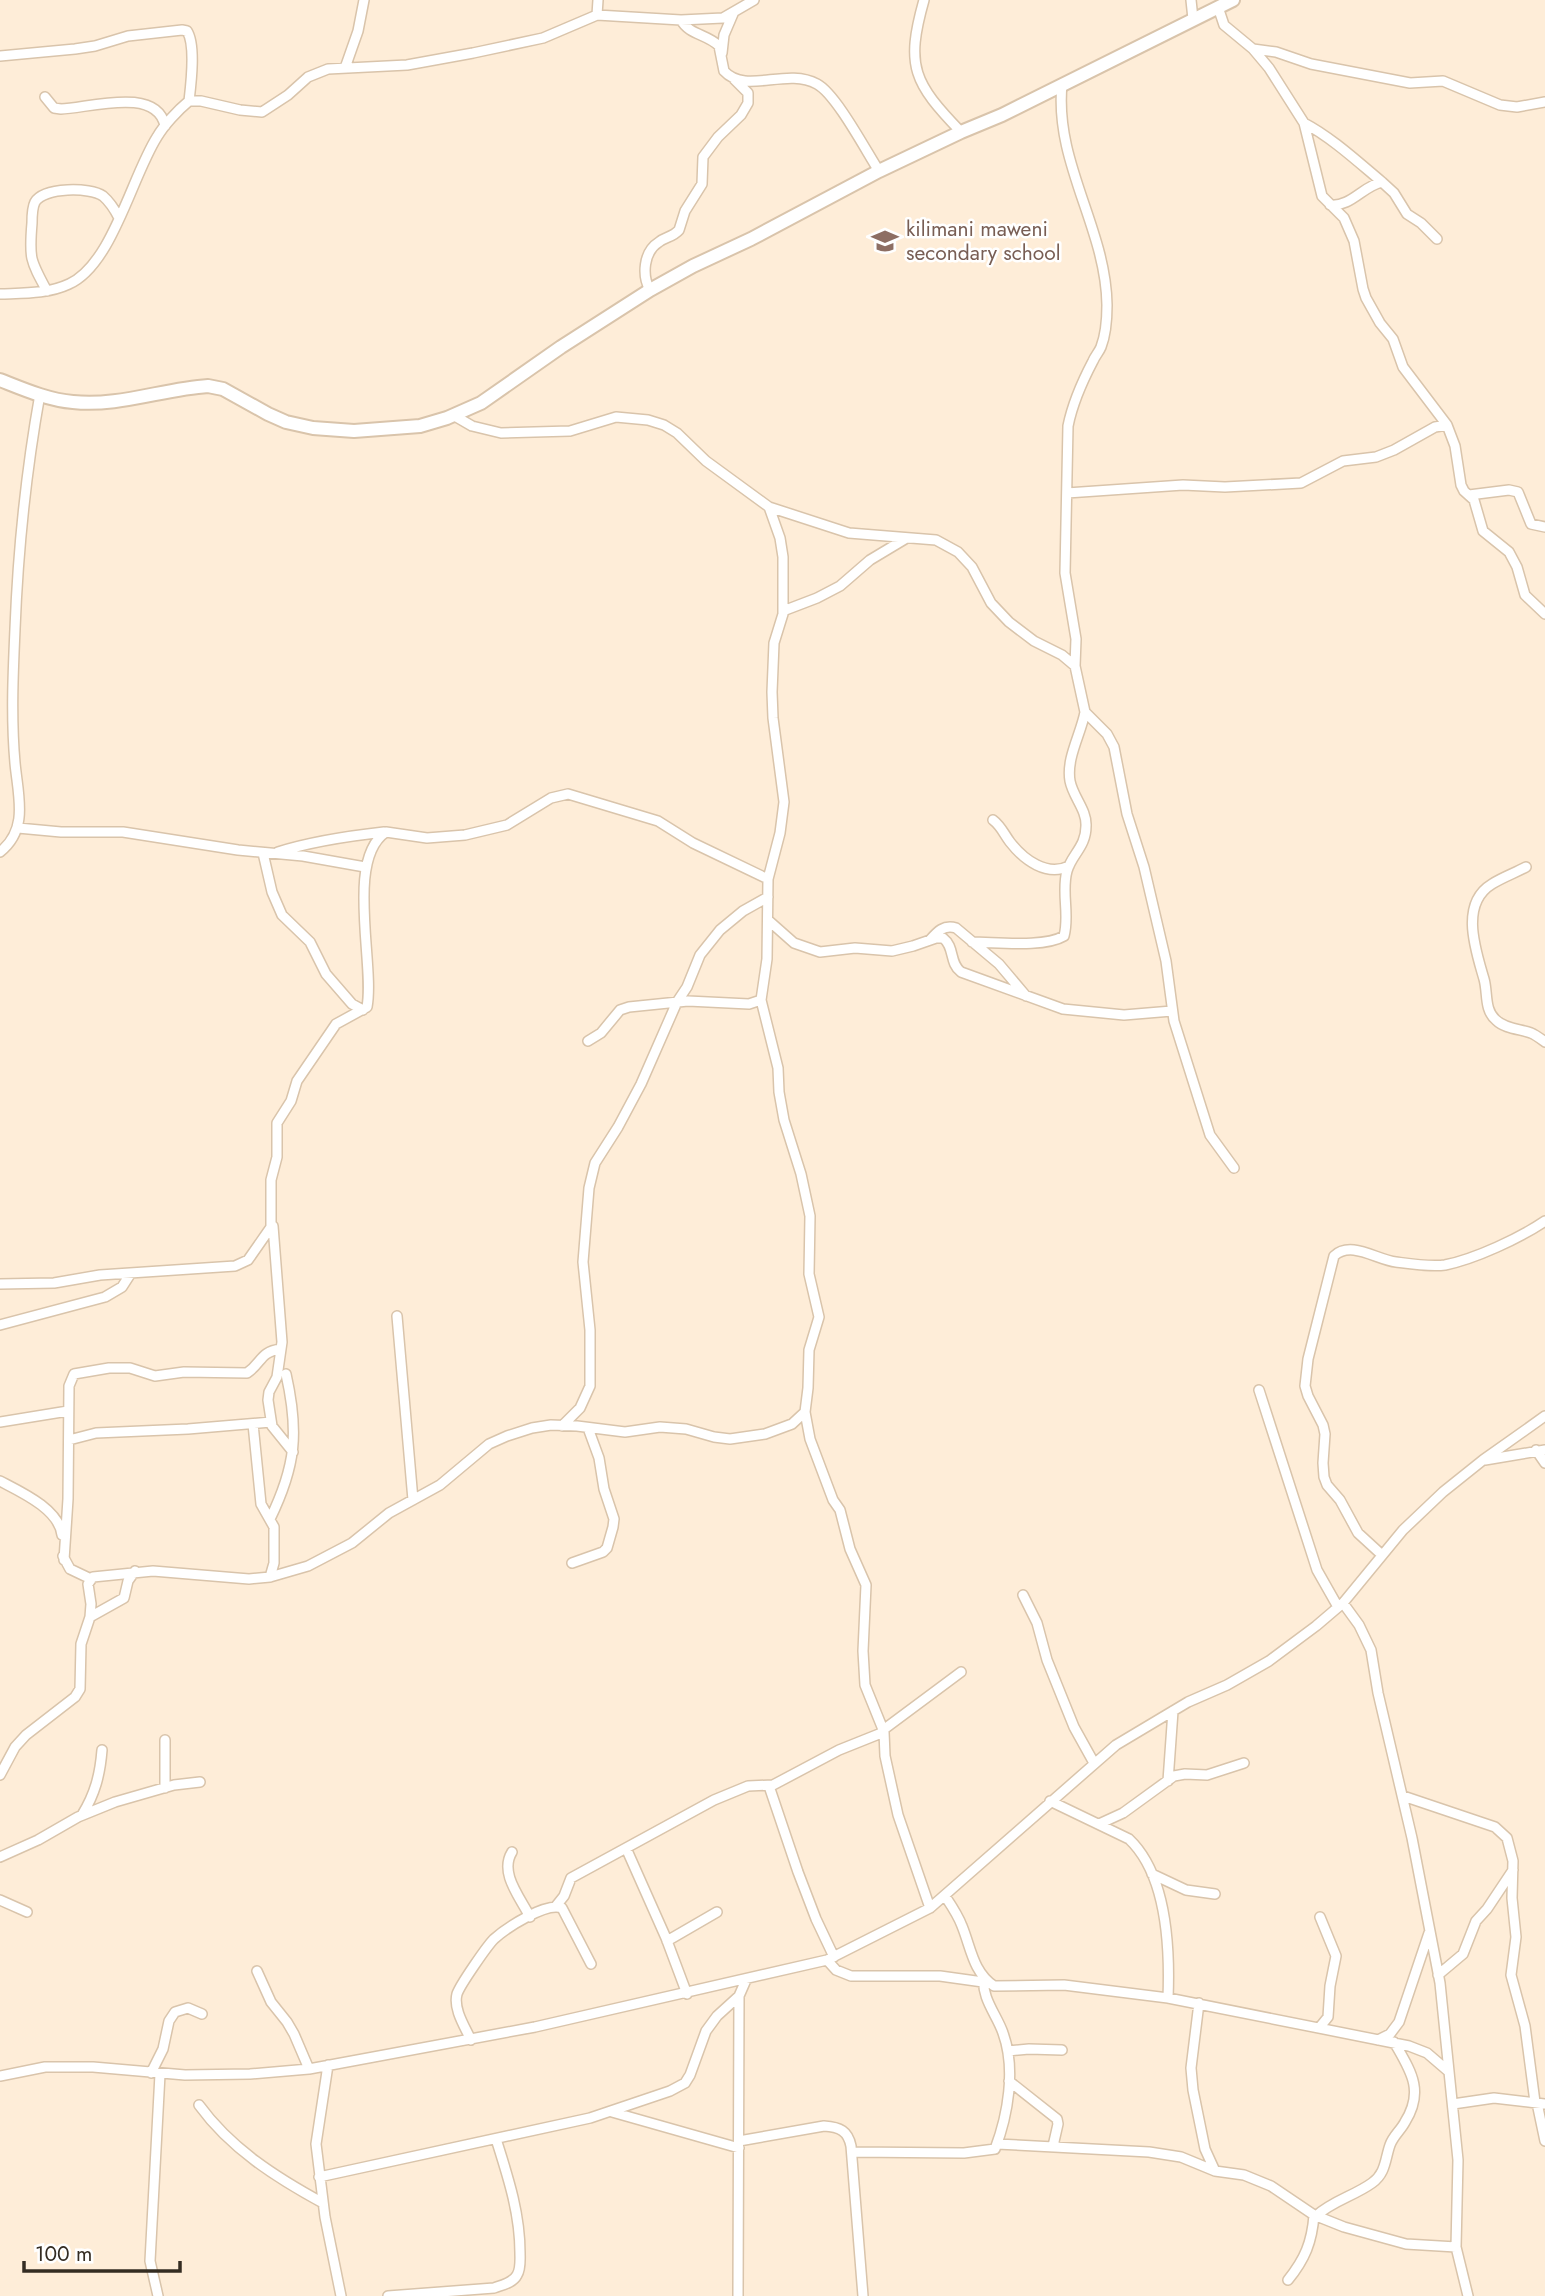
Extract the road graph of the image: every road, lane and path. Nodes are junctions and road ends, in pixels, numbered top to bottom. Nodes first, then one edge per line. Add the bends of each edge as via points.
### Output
1 (364, 0) edge
2 (598, 0) edge
3 (743, 0) edge
4 (754, 0) edge
5 (925, 0) edge
6 (1191, 0) edge
7 (1233, 0) edge
8 (1218, 8) junction
9 (735, 13) junction
10 (597, 15) junction
11 (1193, 19) junction
12 (681, 20) junction
13 (1253, 49) junction
14 (722, 55) junction
15 (0, 56) edge
16 (345, 68) junction
17 (732, 78) junction
18 (1062, 84) junction
19 (45, 97) dead end
20 (189, 101) junction
21 (1545, 102) edge
22 (1304, 123) junction
23 (165, 126) junction
24 (961, 132) junction
25 (879, 172) junction
26 (1382, 182) junction
27 (1330, 205) junction
28 (120, 218) junction
29 (1437, 239) dead end
30 (650, 290) junction
31 (47, 291) junction
32 (0, 295) edge
33 (0, 380) edge
34 (40, 394) junction
35 (453, 415) junction
36 (1447, 425) junction
37 (1067, 493) junction
38 (1469, 495) junction
39 (769, 508) junction
40 (1545, 527) edge
41 (906, 538) junction
42 (783, 611) junction
43 (1545, 614) edge
44 (1075, 666) junction
45 (1085, 712) junction
46 (993, 820) dead end
47 (18, 828) junction
48 (386, 832) junction
49 (0, 852) edge
50 (267, 853) junction
51 (1069, 866) junction
52 (365, 867) junction
53 (1526, 867) dead end
54 (768, 879) junction
55 (768, 897) junction
56 (768, 920) junction
57 (927, 942) junction
58 (972, 942) junction
59 (1027, 997) junction
60 (761, 1000) junction
61 (677, 1002) junction
62 (363, 1010) junction
63 (1172, 1011) junction
64 (588, 1041) dead end
65 (1545, 1042) edge
66 (1234, 1168) dead end
67 (273, 1220) junction
68 (1545, 1221) edge
69 (131, 1273) junction
70 (0, 1284) edge
71 (397, 1316) dead end
72 (0, 1325) edge
73 (281, 1349) junction
74 (286, 1374) dead end
75 (1259, 1390) dead end
76 (68, 1411) junction
77 (805, 1412) junction
78 (1545, 1416) edge
79 (0, 1422) edge
80 (271, 1422) junction
81 (253, 1424) junction
82 (562, 1426) junction
83 (587, 1428) junction
84 (69, 1440) junction
85 (1541, 1450) edge
86 (293, 1452) junction
87 (1483, 1460) junction
88 (1545, 1463) edge
89 (0, 1480) edge
90 (413, 1500) junction
91 (270, 1519) junction
92 (1382, 1555) junction
93 (64, 1560) junction
94 (572, 1563) dead end
95 (135, 1571) junction
96 (270, 1577) junction
97 (91, 1579) junction
98 (1023, 1595) dead end
99 (1340, 1605) junction
100 (90, 1617) junction
101 (961, 1672) dead end
102 (1173, 1711) junction
103 (884, 1731) junction
104 (165, 1740) dead end
105 (102, 1750) dead end
106 (1094, 1763) junction
107 (1244, 1763) dead end
108 (0, 1775) edge
109 (1168, 1781) junction
110 (200, 1782) dead end
111 (769, 1786) junction
112 (165, 1788) junction
113 (1402, 1796) junction
114 (1050, 1801) junction
115 (82, 1815) junction
116 (1099, 1824) junction
117 (626, 1848) junction
118 (512, 1852) dead end
119 (0, 1857) edge
120 (1514, 1869) junction
121 (1152, 1874) junction
122 (1215, 1894) dead end
123 (945, 1896) junction
124 (0, 1900) edge
125 (556, 1906) junction
126 (930, 1908) junction
127 (27, 1912) dead end
128 (717, 1912) dead end
129 (530, 1917) junction
130 (1320, 1917) dead end
131 (1430, 1931) junction
132 (667, 1941) junction
133 (831, 1959) junction
134 (591, 1964) dead end
135 (257, 1971) dead end
136 (1438, 1975) junction
137 (746, 1980) junction
138 (984, 1980) junction
139 (687, 1994) junction
140 (738, 1996) junction
141 (1167, 1998) junction
142 (1199, 2003) junction
143 (202, 2014) dead end
144 (1319, 2028) junction
145 (1378, 2039) junction
146 (471, 2040) junction
147 (1394, 2042) junction
148 (1062, 2050) dead end
149 (1008, 2051) junction
150 (328, 2065) junction
151 (309, 2068) junction
152 (1448, 2071) junction
153 (156, 2074) junction
154 (0, 2076) edge
155 (1009, 2081) junction
156 (1539, 2103) edge
157 (1453, 2104) junction
158 (199, 2105) dead end
159 (610, 2112) junction
160 (496, 2139) junction
161 (1545, 2141) edge
162 (739, 2144) junction
163 (997, 2144) junction
164 (1053, 2146) junction
165 (852, 2152) junction
166 (1215, 2171) junction
167 (319, 2177) junction
168 (323, 2203) junction
169 (1315, 2216) junction
170 (1456, 2247) junction
171 (1288, 2280) dead end
172 (451, 2293) edge
173 (158, 2296) edge
174 (341, 2296) edge
175 (388, 2296) edge
176 (738, 2296) edge
177 (863, 2296) edge
178 (1468, 2296) edge

1 - 16 street
2 - 10 street
3 - 9 street
4 - 9 street
5 - 24 street via 916,40 916,68 924,90
6 - 11 street
7 - 8 street
8 - 11 street
8 - 13 street via 1228,30
9 - 12 street via 710,20
9 - 14 street via 724,34
10 - 12 street
10 - 16 street via 542,38 407,65
11 - 18 street
12 - 14 street via 689,30 714,41
13 - 21 street via 1410,83 1443,81 1500,105
13 - 22 street
14 - 17 street via 724,71
15 - 20 street via 187,31
16 - 20 street via 308,77 267,111
17 - 25 street via 759,82 789,76 819,85 840,109
17 - 30 street via 748,93 748,103 703,158 702,184 679,230 651,251 645,275
18 - 24 street
18 - 37 street via 1065,146 1102,260 1107,302 1101,349 1071,410
19 - 23 street via 61,109 116,102 148,105 159,111
20 - 23 street
22 - 26 street via 1321,131
22 - 27 street via 1322,196
23 - 28 street
24 - 25 street
25 - 30 street
26 - 27 street via 1340,205
26 - 29 street via 1407,214
27 - 36 street via 1349,225 1363,289 1376,317 1392,339 1403,367
28 - 31 street via 87,271 72,283
28 - 31 street via 93,192 41,195 34,207 29,247
30 - 35 street via 481,403
31 - 32 street
33 - 34 street
34 - 35 street via 73,402 104,402 208,386 223,389 286,422 330,430 420,426
34 - 47 street via 26,476 16,593 12,689
35 - 39 street via 472,426 501,433 570,431 617,417 648,420 677,433
36 - 37 street via 1376,457 1343,461 1301,483
36 - 38 street via 1461,485
37 - 44 street via 1065,573 1076,639
38 - 40 street via 1518,492 1531,524
38 - 43 street via 1483,531 1509,552 1525,595
39 - 41 street via 849,533
39 - 42 street via 783,557
41 - 42 street via 840,586
41 - 44 street via 936,540 958,552 972,567 997,612
42 - 54 street via 774,643 772,692 785,802
44 - 45 street
45 - 51 street via 1069,779 1086,816 1086,827 1083,845
45 - 63 street via 1114,747 1166,961
46 - 51 street via 1033,862 1049,870
47 - 49 street
47 - 50 street via 122,832
48 - 50 street via 320,840
48 - 52 street
48 - 54 street via 427,838 465,835 507,825 551,798 569,794 658,821
50 - 52 street
50 - 62 street via 272,892 282,915 310,942 326,974
51 - 58 street via 1064,936 1027,942
52 - 62 street via 369,997
53 - 65 street via 1483,892 1472,921 1490,1014 1502,1025
54 - 55 street
55 - 56 street
55 - 61 street via 743,911 706,945
56 - 57 street via 794,943 820,952 855,948 892,951
56 - 60 street
57 - 58 street via 940,929 951,926
57 - 59 street via 943,938 961,972
58 - 59 street via 999,964
59 - 63 street via 1102,1015
60 - 61 street via 749,1004
60 - 77 street via 778,1068 784,1120 810,1216 809,1274 819,1317 809,1350
61 - 64 street via 621,1010 607,1028
61 - 82 street via 641,1084 592,1171 583,1262 590,1385 580,1408
62 - 67 street via 336,1024 327,1035 277,1123 277,1157 271,1180
63 - 66 street via 1210,1135
67 - 69 street via 266,1237 242,1264
67 - 73 street
68 - 92 street via 1526,1234 1443,1265 1395,1262 1359,1251 1344,1250 1334,1256 1305,1385 1325,1434 1327,1485 1358,1533
69 - 70 street via 54,1283
69 - 72 street via 122,1287 105,1297
71 - 90 street
73 - 76 street via 265,1353 247,1373 155,1376 109,1367 81,1371 72,1378
73 - 80 street via 277,1377 269,1392
74 - 86 street
75 - 99 street via 1317,1570
76 - 79 street
76 - 84 street
77 - 83 street via 792,1424 765,1434 730,1439 675,1428 625,1432
77 - 103 street via 810,1439 866,1585 863,1671
78 - 87 street
80 - 81 street
80 - 86 street
81 - 84 street via 96,1433
81 - 91 street via 261,1504
82 - 83 street
82 - 90 street via 532,1428 496,1440 440,1485
83 - 94 street via 599,1458 614,1527 603,1552
84 - 93 street
85 - 87 street
85 - 88 street
86 - 91 street via 286,1486
87 - 92 street via 1410,1523
89 - 93 street via 58,1522
90 - 96 street via 328,1556
91 - 96 street via 274,1563
92 - 99 street
93 - 97 street
95 - 96 street
95 - 97 street
95 - 100 street via 124,1598
97 - 100 street
98 - 106 street via 1074,1727
99 - 102 street via 1269,1661
99 - 113 street via 1359,1625 1371,1650
100 - 108 street via 81,1644 80,1689 26,1734
101 - 103 street
102 - 106 street
102 - 109 street
103 - 111 street
103 - 126 street via 895,1803
104 - 112 street
105 - 115 street via 98,1783
106 - 114 street
107 - 109 street
109 - 116 street
110 - 112 street
111 - 117 street via 748,1786 714,1800
111 - 133 street
112 - 115 street
113 - 120 street via 1495,1827 1507,1838
113 - 131 street
114 - 116 street
114 - 123 street
115 - 119 street
116 - 121 street via 1129,1839
117 - 125 street via 571,1878
117 - 132 street
118 - 129 street via 508,1873
120 - 136 street via 1476,1921 1463,1954
120 - 156 street via 1516,1937 1511,1975
121 - 122 street via 1186,1890
121 - 141 street via 1168,1931
123 - 126 street
123 - 138 street
124 - 127 street
125 - 129 street
125 - 134 street via 562,1908
126 - 133 street
128 - 132 street
129 - 146 street via 492,1941 457,1994
130 - 144 street via 1336,1956 1328,2017
131 - 136 street
131 - 145 street via 1399,2022 1390,2034
132 - 139 street
133 - 137 street
133 - 138 street via 836,1970 851,1976
135 - 151 street
136 - 152 street
137 - 139 street
137 - 140 street
138 - 141 street via 994,1986 1064,1985
138 - 149 street
139 - 146 street
140 - 159 street via 710,2025 685,2083
140 - 162 street
141 - 142 street
142 - 144 street
142 - 166 street via 1193,2090 1205,2149
143 - 153 street via 188,2008 175,2012
144 - 145 street
145 - 147 street
146 - 150 street
147 - 152 street via 1427,2053
147 - 169 street via 1414,2082 1409,2115 1391,2141 1385,2166 1375,2181
148 - 149 street
149 - 155 street
150 - 151 street
150 - 167 street via 317,2129
151 - 153 street via 250,2074
152 - 157 street
153 - 154 street via 67,2066
153 - 173 street via 150,2262
155 - 163 street
155 - 164 street via 1057,2119
156 - 157 street via 1494,2098
156 - 161 street
157 - 170 street via 1458,2160
158 - 168 street via 261,2166
159 - 160 street
159 - 162 street
160 - 167 street
160 - 172 street via 519,2224 520,2266 508,2284
162 - 165 street via 797,2129 835,2127 849,2137
162 - 176 street
163 - 164 street
163 - 165 street via 988,2152
164 - 166 street via 1167,2154
165 - 177 street
166 - 169 street via 1244,2175 1271,2186
167 - 168 street
168 - 174 street
169 - 170 street via 1406,2244
169 - 171 street via 1309,2247
170 - 178 street
172 - 175 street

